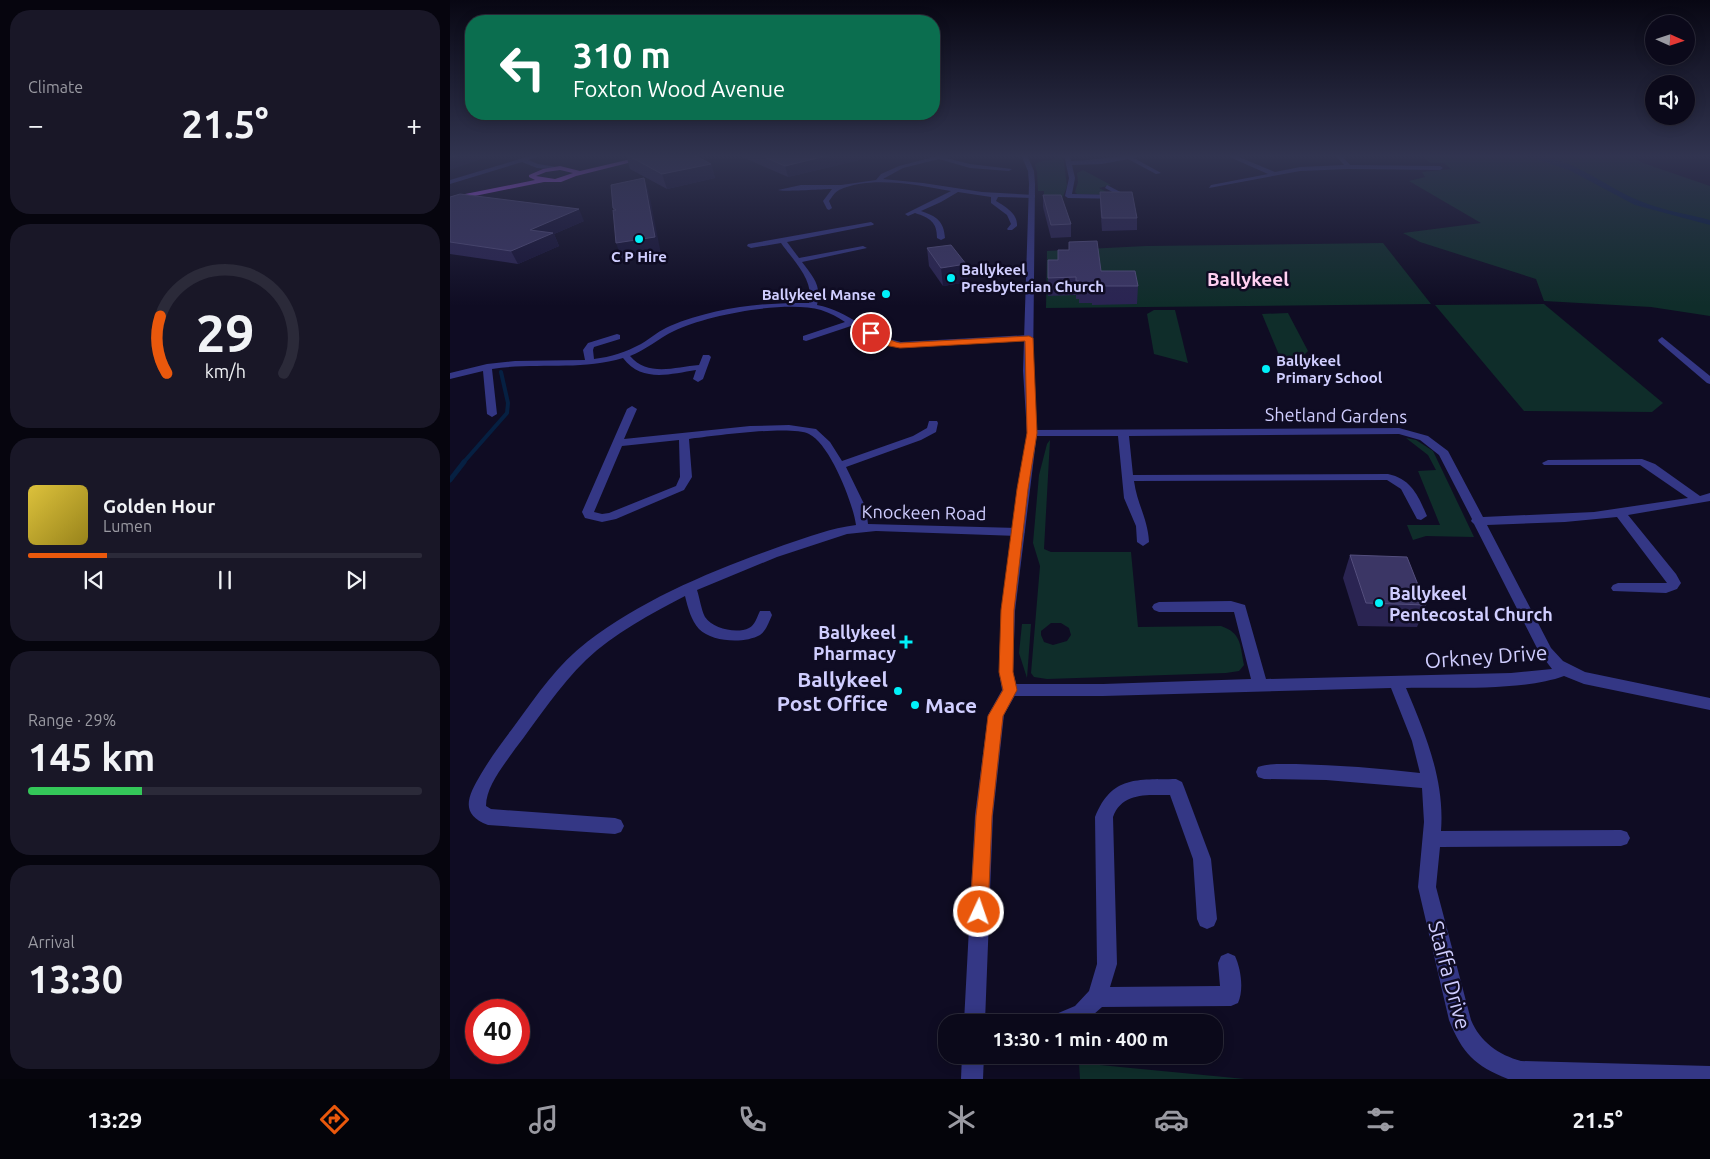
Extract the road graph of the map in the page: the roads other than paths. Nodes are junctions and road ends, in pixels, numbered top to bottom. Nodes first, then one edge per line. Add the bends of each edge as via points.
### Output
1 (926, 205) edge
2 (999, 205) edge
3 (1032, 205) edge
4 (871, 224) dead end
5 (846, 229) junction
6 (1010, 229) dead end
7 (941, 238) dead end
8 (783, 241) junction
9 (751, 246) dead end
10 (798, 261) junction
11 (813, 306) junction
12 (854, 322) junction
13 (617, 337) dead end
14 (806, 338) dead end
15 (1029, 338) junction
16 (1662, 340) dead end
17 (625, 355) junction
18 (706, 357) dead end
19 (590, 363) junction
20 (486, 367) junction
21 (702, 367) junction
22 (450, 376) edge
23 (698, 379) dead end
24 (1710, 381) edge
25 (632, 408) dead end
26 (492, 414) dead end
27 (934, 423) dead end
28 (1123, 432) junction
29 (1032, 433) junction
30 (684, 436) junction
31 (618, 443) junction
32 (1548, 463) dead end
33 (840, 465) junction
34 (1128, 478) junction
35 (1704, 498) edge
36 (1620, 513) junction
37 (1420, 516) dead end
38 (1477, 521) junction
39 (863, 528) junction
40 (1019, 532) junction
41 (1143, 542) dead end
42 (1618, 588) dead end
43 (690, 589) junction
44 (1160, 607) dead end
45 (764, 615) dead end
46 (1565, 670) junction
47 (1398, 683) junction
48 (1260, 685) junction
49 (1010, 690) junction
50 (1710, 704) edge
51 (1264, 772) dead end
52 (1430, 781) junction
53 (615, 826) dead end
54 (1621, 838) dead end
55 (1431, 839) junction
56 (1207, 919) dead end
57 (1228, 963) dead end
58 (1097, 997) junction
59 (974, 1014) edge
60 (1080, 1014) edge
61 (973, 1064) edge
62 (1710, 1077) edge
63 (972, 1079) edge

1 - 7 street via 912,212 937,221
2 - 6 street via 1014,218 1015,224
3 - 15 street
4 - 5 street
5 - 8 street
5 - 10 street via 865,251
8 - 9 street
8 - 10 street
10 - 11 street via 816,293
11 - 12 street
11 - 17 street via 760,308 694,321 658,335
12 - 14 street
12 - 15 street via 887,343 900,345
13 - 19 street via 596,342 588,348
15 - 29 street
16 - 24 street
17 - 19 street
17 - 21 street via 642,370
18 - 21 street
19 - 20 street
20 - 22 street
20 - 26 street
21 - 23 street
25 - 31 street
27 - 33 street via 932,430 917,438
28 - 29 street, Shetland Gardens
28 - 34 street
28 - 38 street, Shetland Gardens via 1312,430 1412,434 1431,442 1444,454
29 - 40 street
30 - 31 street
30 - 31 street via 686,476 680,488 612,516 594,517 588,512
30 - 33 street via 771,428 807,430 820,437
32 - 35 street via 1640,462
33 - 39 street via 860,508
34 - 37 street via 1388,477 1406,485
34 - 41 street via 1130,498 1142,526
35 - 36 street
36 - 38 street
36 - 42 street via 1674,583 1666,588
38 - 46 street, Shetland Gardens via 1546,652
39 - 40 street, Knockeen Road
39 - 43 street, Knockeen Road via 776,552
40 - 49 street via 1008,610 1006,672
43 - 45 street via 698,618 707,628 720,633 754,632
43 - 53 street, Knockeen Road via 616,629 572,664 508,746 475,805 488,817
44 - 48 street via 1231,606 1240,609
46 - 47 street, Orkney Drive via 1551,675 1511,679
46 - 50 street, Orkney Drive via 1586,679
47 - 48 street, Orkney Drive
47 - 52 street, Staffa Drive via 1420,741
48 - 49 street, Orkney Drive via 1062,692
49 - 59 street via 996,716 984,816
51 - 52 street via 1358,773
52 - 55 street, Staffa Drive
54 - 55 street
55 - 62 street, Staffa Drive via 1427,887 1460,1020 1467,1038 1477,1050 1498,1065 1521,1072
56 - 58 street via 1202,859 1176,787 1128,789 1114,796 1104,816 1107,964
57 - 58 street via 1231,996
58 - 60 street
61 - 63 street

